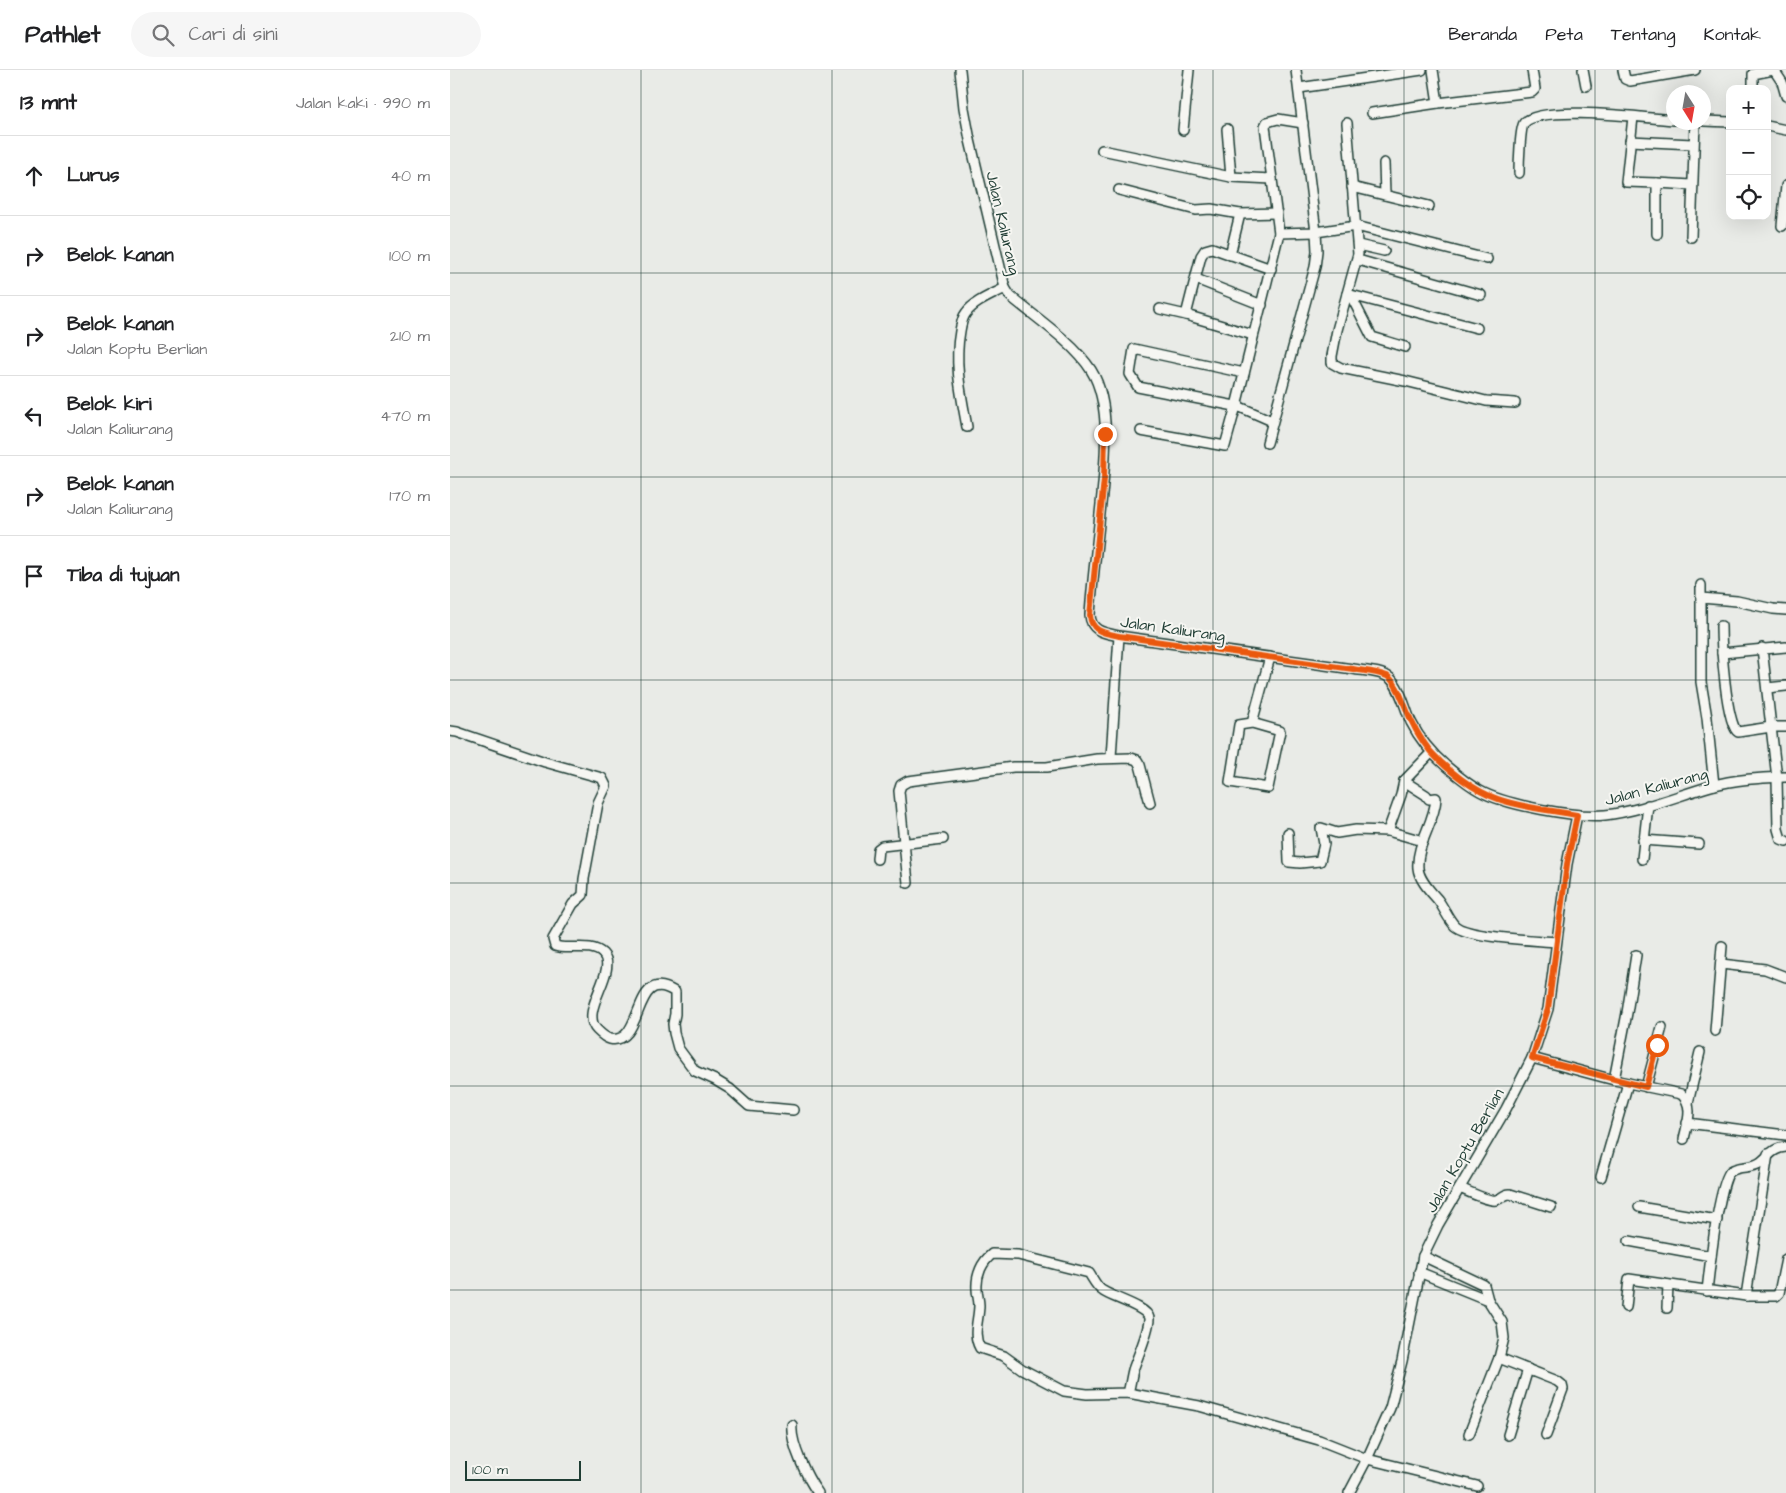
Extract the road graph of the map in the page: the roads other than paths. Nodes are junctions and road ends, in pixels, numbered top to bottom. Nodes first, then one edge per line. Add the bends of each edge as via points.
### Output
1 (960, 70) edge
2 (1189, 70) edge
3 (1296, 70) edge
4 (1422, 70) edge
5 (1433, 70) edge
6 (1532, 70) edge
7 (1584, 70) edge
8 (1623, 70) edge
9 (1695, 70) edge
10 (1774, 70) edge
11 (1684, 71) edge
12 (1753, 85) edge
13 (1586, 86) dead end
14 (1298, 88) junction
15 (1786, 96) edge
16 (1438, 103) junction
17 (1372, 113) dead end
18 (1633, 117) junction
19 (1666, 119) edge
20 (1711, 122) edge
21 (1726, 122) edge
22 (1303, 123) junction
23 (1347, 123) dead end
24 (1771, 127) edge
25 (1227, 129) dead end
26 (1183, 130) dead end
27 (1694, 130) edge
28 (1786, 130) edge
29 (1630, 141) junction
30 (1693, 144) junction
31 (1102, 150) dead end
32 (1384, 163) dead end
33 (1519, 173) dead end
34 (1231, 177) junction
35 (1272, 179) junction
36 (1657, 184) junction
37 (1692, 185) junction
38 (1786, 186) edge
39 (1352, 187) junction
40 (1119, 190) dead end
41 (1385, 195) junction
42 (1429, 206) dead end
43 (1240, 214) junction
44 (1277, 214) junction
45 (1356, 226) junction
46 (1782, 226) dead end
47 (1316, 232) junction
48 (1279, 233) junction
49 (1657, 234) dead end
50 (1691, 237) dead end
51 (1358, 245) junction
52 (1384, 251) dead end
53 (1230, 255) junction
54 (1487, 259) dead end
55 (1358, 260) junction
56 (1271, 269) junction
57 (1196, 279) junction
58 (1005, 288) junction
59 (1349, 295) junction
60 (1481, 295) dead end
61 (1262, 305) junction
62 (1160, 309) dead end
63 (1186, 315) junction
64 (1476, 328) dead end
65 (1253, 335) junction
66 (1405, 347) dead end
67 (1244, 373) junction
68 (1515, 403) dead end
69 (1238, 406) junction
70 (1272, 421) junction
71 (967, 427) dead end
72 (1141, 431) dead end
73 (1267, 443) dead end
74 (1702, 585) dead end
75 (1700, 598) junction
76 (1786, 610) edge
77 (1721, 626) dead end
78 (1119, 636) junction
79 (1786, 647) edge
80 (1762, 648) junction
81 (1722, 653) junction
82 (1270, 657) junction
83 (1786, 686) edge
84 (1767, 688) junction
85 (1252, 723) junction
86 (1786, 727) edge
87 (1771, 728) junction
88 (450, 731) edge
89 (1431, 753) junction
90 (1111, 757) junction
91 (1781, 777) edge
92 (1404, 781) junction
93 (1714, 785) junction
94 (1150, 803) dead end
95 (1648, 805) junction
96 (1577, 815) junction
97 (1388, 831) junction
98 (1288, 833) dead end
99 (943, 839) dead end
100 (1644, 840) junction
101 (1786, 841) edge
102 (904, 842) junction
103 (1423, 842) junction
104 (1699, 844) dead end
105 (877, 859) dead end
106 (1642, 859) dead end
107 (908, 883) dead end
108 (1556, 942) junction
109 (1722, 946) dead end
110 (1636, 955) dead end
111 (1721, 964) junction
112 (1786, 977) edge
113 (1662, 1028) dead end
114 (1715, 1031) dead end
115 (1700, 1052) dead end
116 (1532, 1058) junction
117 (1614, 1080) junction
118 (1628, 1083) junction
119 (1646, 1087) junction
120 (1688, 1104) junction
121 (793, 1110) dead end
122 (1687, 1123) junction
123 (1786, 1135) edge
124 (1684, 1138) dead end
125 (1786, 1147) edge
126 (1768, 1154) junction
127 (1602, 1178) dead end
128 (1460, 1188) junction
129 (1551, 1207) dead end
130 (1639, 1207) dead end
131 (1717, 1220) junction
132 (1629, 1241) dead end
133 (1423, 1256) junction
134 (1711, 1256) junction
135 (1786, 1259) edge
136 (1419, 1272) junction
137 (1668, 1285) junction
138 (1707, 1291) junction
139 (1746, 1296) junction
140 (1488, 1300) junction
141 (1626, 1307) dead end
142 (1667, 1308) dead end
143 (1499, 1358) junction
144 (1528, 1369) junction
145 (1128, 1393) junction
146 (792, 1425) dead end
147 (1469, 1434) dead end
148 (1508, 1435) dead end
149 (1546, 1435) dead end
150 (1367, 1459) junction
151 (1477, 1486) dead end
152 (818, 1493) edge
153 (1349, 1493) edge

1 - 58 street, Jalan Kaliurang via 970,140
2 - 26 street
3 - 14 street
4 - 14 street
5 - 16 street
6 - 16 street via 1535,87 1532,92
7 - 13 street
8 - 11 street via 1625,78 1630,80
9 - 11 street
10 - 12 street via 1753,74
10 - 15 street
14 - 22 street
16 - 17 street
18 - 19 street
18 - 29 street
18 - 33 street via 1563,113 1545,114 1528,120 1522,126
20 - 21 street
22 - 35 street via 1278,119 1266,124
22 - 47 street
23 - 39 street
24 - 28 street
25 - 34 street
27 - 30 street
29 - 30 street
29 - 36 street via 1626,182
30 - 37 street
31 - 34 street
32 - 41 street
34 - 35 street
35 - 44 street
36 - 37 street
36 - 49 street
37 - 50 street
38 - 46 street
39 - 41 street
39 - 45 street
40 - 43 street via 1196,210
41 - 42 street
43 - 44 street
43 - 53 street
44 - 48 street
45 - 47 street
45 - 51 street
45 - 54 street
47 - 48 street
47 - 70 street via 1315,268
48 - 56 street
51 - 52 street
51 - 55 street
53 - 56 street
53 - 57 street via 1212,248 1205,250
55 - 59 street
55 - 60 street
56 - 61 street
57 - 61 street
57 - 63 street
58 - 71 street via 970,308 961,322 956,354
58 - 78 street, Jalan Kaliurang via 1010,296 1072,348 1090,368 1101,390 1104,479 1090,619 1097,630
59 - 64 street
59 - 66 street via 1372,337
59 - 68 street via 1333,346 1332,361 1336,366 1486,401
61 - 65 street
62 - 63 street
63 - 65 street
65 - 67 street
67 - 69 street
67 - 69 street via 1134,349 1130,374 1138,387
69 - 70 street
69 - 72 street via 1225,446
70 - 73 street
74 - 75 street
75 - 76 street via 1737,600 1773,610
75 - 93 street via 1701,682
77 - 81 street
78 - 82 street, Jalan Kaliurang
78 - 90 street
79 - 80 street
80 - 81 street
80 - 84 street
81 - 87 street via 1730,716 1735,730
82 - 85 street
82 - 89 street, Jalan Kaliurang via 1389,677
83 - 84 street
84 - 87 street
85 - 85 street via 1239,725 1230,782 1268,788 1280,731
86 - 87 street
87 - 91 street
88 - 121 street via 602,778 606,786 598,803 583,895 573,904 553,943 560,948 594,950 603,954 608,963 592,1014 595,1028 609,1038 620,1039 627,1034 645,995 654,987 663,986 675,992 674,1033 678,1048 696,1071 730,1089 749,1106
89 - 92 street
89 - 96 street, Jalan Kaliurang via 1463,780 1499,799
90 - 94 street via 1138,761
90 - 102 street via 906,782 900,787
91 - 93 street, Jalan Kaliurang
91 - 101 street via 1778,829 1781,839
92 - 97 street
92 - 103 street via 1429,799 1436,798
93 - 95 street, Jalan Kaliurang
95 - 96 street, Jalan Kaliurang via 1606,815
95 - 100 street
96 - 108 street, Jalan Koptu Berlian
97 - 98 street via 1337,833 1321,828 1324,844 1320,860 1300,863 1289,862
97 - 103 street
99 - 102 street
100 - 104 street
100 - 106 street
102 - 105 street via 879,847
102 - 107 street
103 - 108 street via 1418,861 1419,874 1455,926 1491,936
108 - 116 street, Jalan Koptu Berlian via 1548,1009
109 - 111 street
110 - 117 street
111 - 112 street via 1764,969
111 - 114 street
113 - 119 street
115 - 120 street
116 - 117 street
116 - 128 street, Jalan Koptu Berlian
117 - 118 street
118 - 119 street
118 - 127 street
119 - 120 street via 1681,1094
120 - 122 street
122 - 123 street
122 - 124 street
125 - 126 street
126 - 131 street via 1752,1167 1728,1174
126 - 139 street
128 - 129 street via 1492,1200 1510,1194
128 - 133 street, Jalan Koptu Berlian
130 - 131 street
131 - 134 street
132 - 134 street
133 - 136 street, Jalan Koptu Berlian
133 - 140 street via 1484,1285
134 - 138 street
135 - 139 street via 1778,1295
136 - 140 street
136 - 150 street, Jalan Koptu Berlian via 1390,1408
137 - 138 street
137 - 141 street via 1629,1279
137 - 142 street
138 - 139 street
140 - 143 street via 1502,1322 1504,1338
143 - 144 street
143 - 147 street
144 - 148 street
144 - 149 street via 1557,1381 1563,1387
145 - 145 street via 1064,1391 1004,1356 980,1348 976,1342 977,1284 985,1260 992,1254 1018,1255 1089,1273 1102,1291 1146,1313 1148,1327
145 - 150 street via 1247,1419 1319,1440
146 - 152 street via 791,1433 808,1478
150 - 151 street
150 - 153 street, Jalan Koptu Berlian

